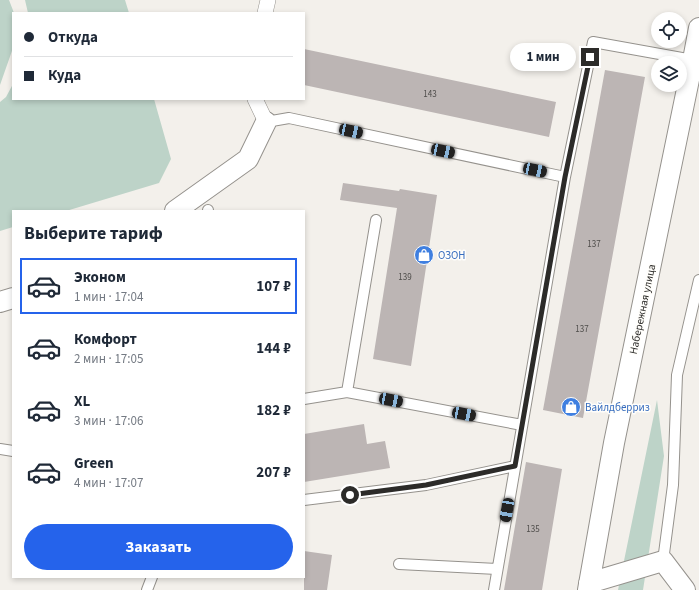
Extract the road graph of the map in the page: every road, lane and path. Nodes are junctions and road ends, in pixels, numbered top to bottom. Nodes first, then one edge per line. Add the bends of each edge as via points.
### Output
1 (268, 0) edge
2 (266, 12) edge
3 (699, 28) edge
4 (694, 60) junction
5 (255, 100) edge
6 (266, 122) junction
7 (565, 177) junction
8 (177, 210) edge
9 (376, 220) dead end
10 (699, 280) edge
11 (12, 298) edge
12 (0, 302) edge
13 (347, 392) junction
14 (305, 399) edge
15 (522, 425) junction
16 (0, 449) edge
17 (12, 451) edge
18 (515, 466) junction
19 (305, 500) edge
20 (663, 562) junction
21 (399, 564) dead end
22 (497, 569) junction
23 (152, 578) edge
24 (588, 586) edge
25 (146, 590) edge
26 (494, 590) edge
27 (685, 590) edge

1 - 2 street
3 - 4 street, Набережная улица
4 - 7 lane via 593,42
4 - 24 street, Набережная улица via 614,443
5 - 6 street
6 - 7 lane via 290,118
6 - 8 street via 248,159
7 - 15 lane
9 - 13 lane
10 - 20 lane via 677,375 673,485
11 - 12 street
13 - 14 lane
13 - 15 lane
15 - 18 lane
16 - 17 lane
18 - 19 lane via 426,485
18 - 22 lane
20 - 24 street
20 - 27 street
21 - 22 lane
22 - 26 lane
23 - 25 lane

